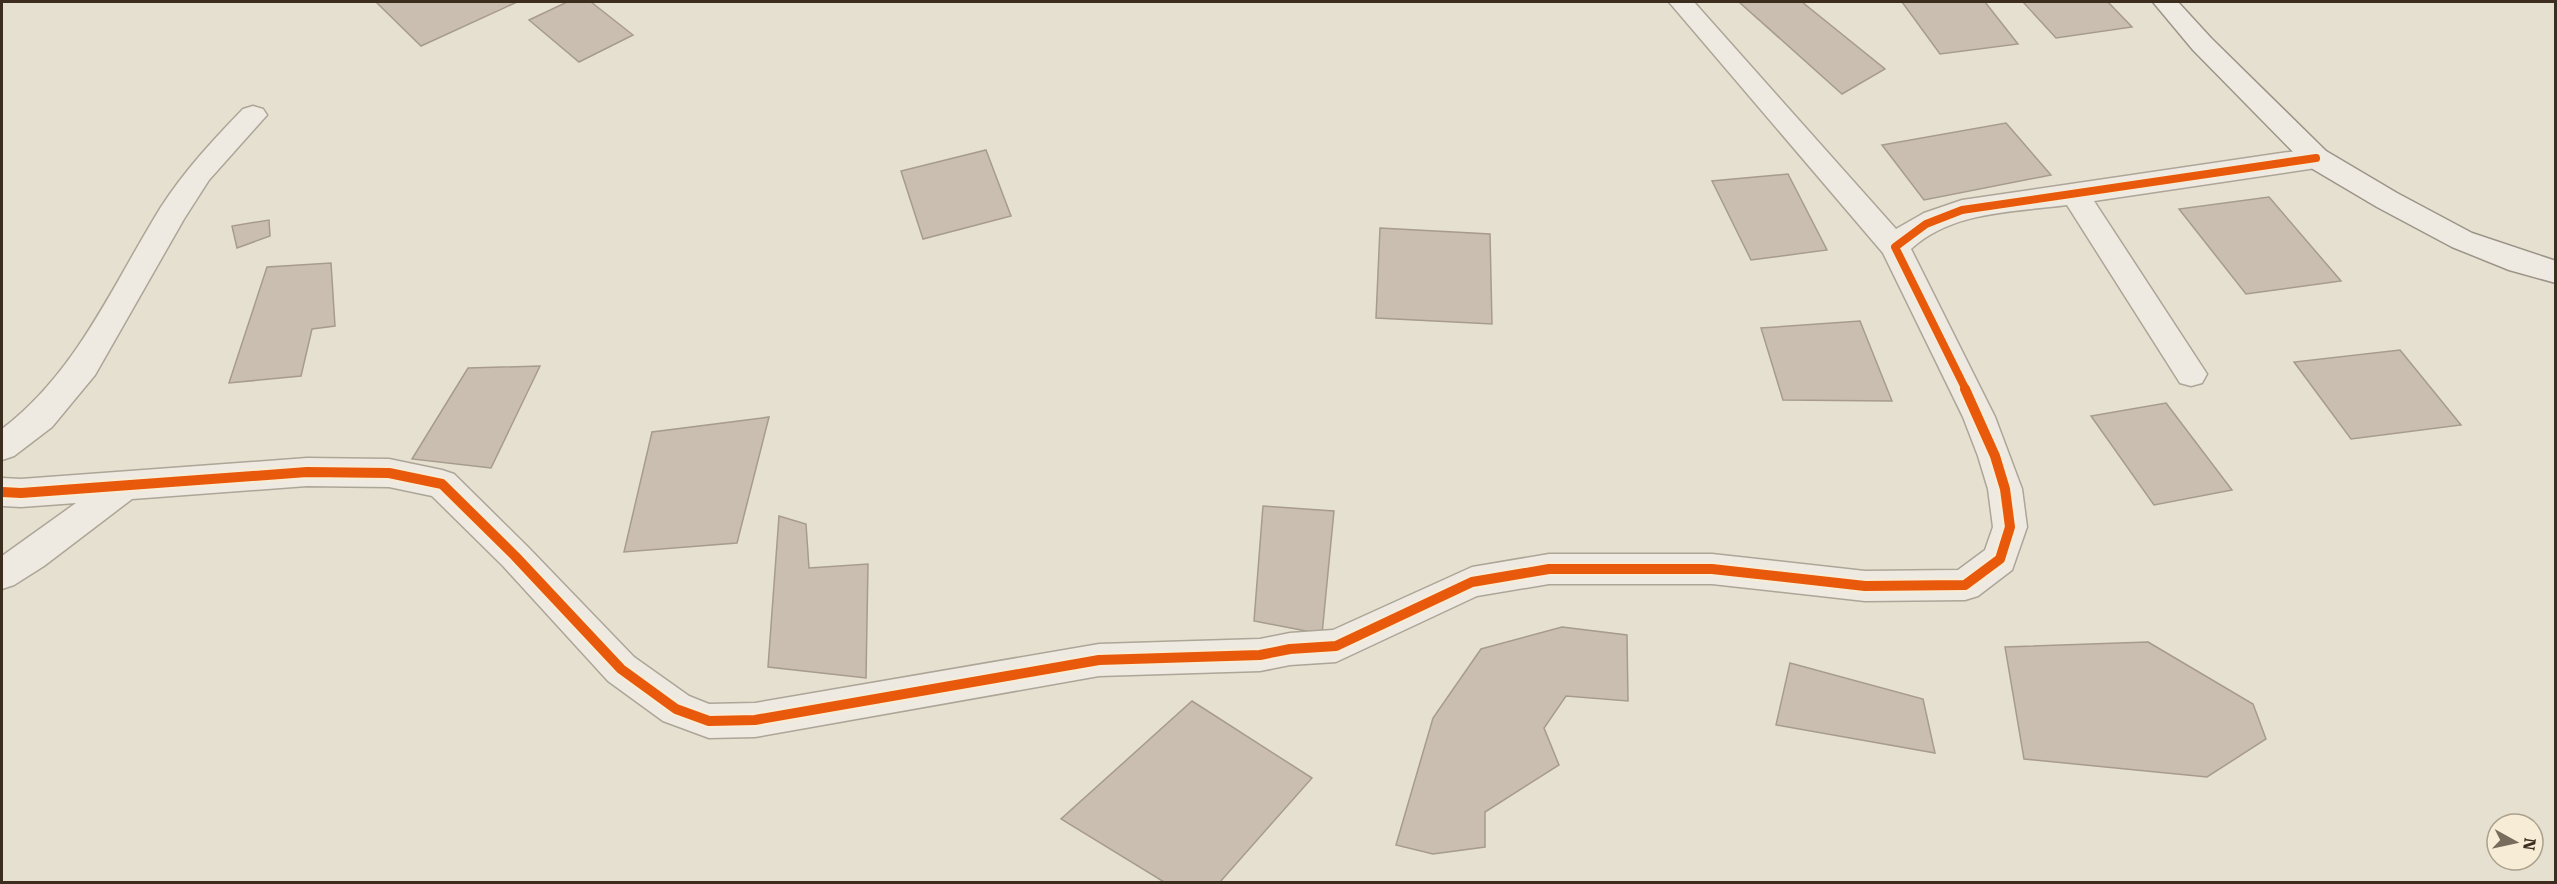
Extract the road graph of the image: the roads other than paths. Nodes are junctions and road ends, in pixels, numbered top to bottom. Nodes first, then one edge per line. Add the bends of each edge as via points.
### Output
1 (1681, 2) edge
2 (2164, 2) edge
3 (253, 115) dead end
4 (2316, 158) junction
5 (2075, 194) junction
6 (1894, 247) junction
7 (2556, 272) edge
8 (2191, 374) dead end
9 (2, 447) edge
10 (124, 485) junction
11 (2, 492) edge
12 (2, 574) edge

1 - 6 street
2 - 4 street
3 - 9 street via 199,173 84,366 40,418
4 - 5 street
4 - 7 street via 2462,240
5 - 6 street via 1962,210 1930,219
5 - 8 street
6 - 10 street via 1979,417 2005,489 2010,527 2000,559 1965,585 1865,586 1712,569 1549,569 1472,582 1336,646 1290,649 1260,656 1099,660 754,720 709,721 676,709 621,669 442,484 389,473 307,472
10 - 11 street
10 - 12 street via 32,556

